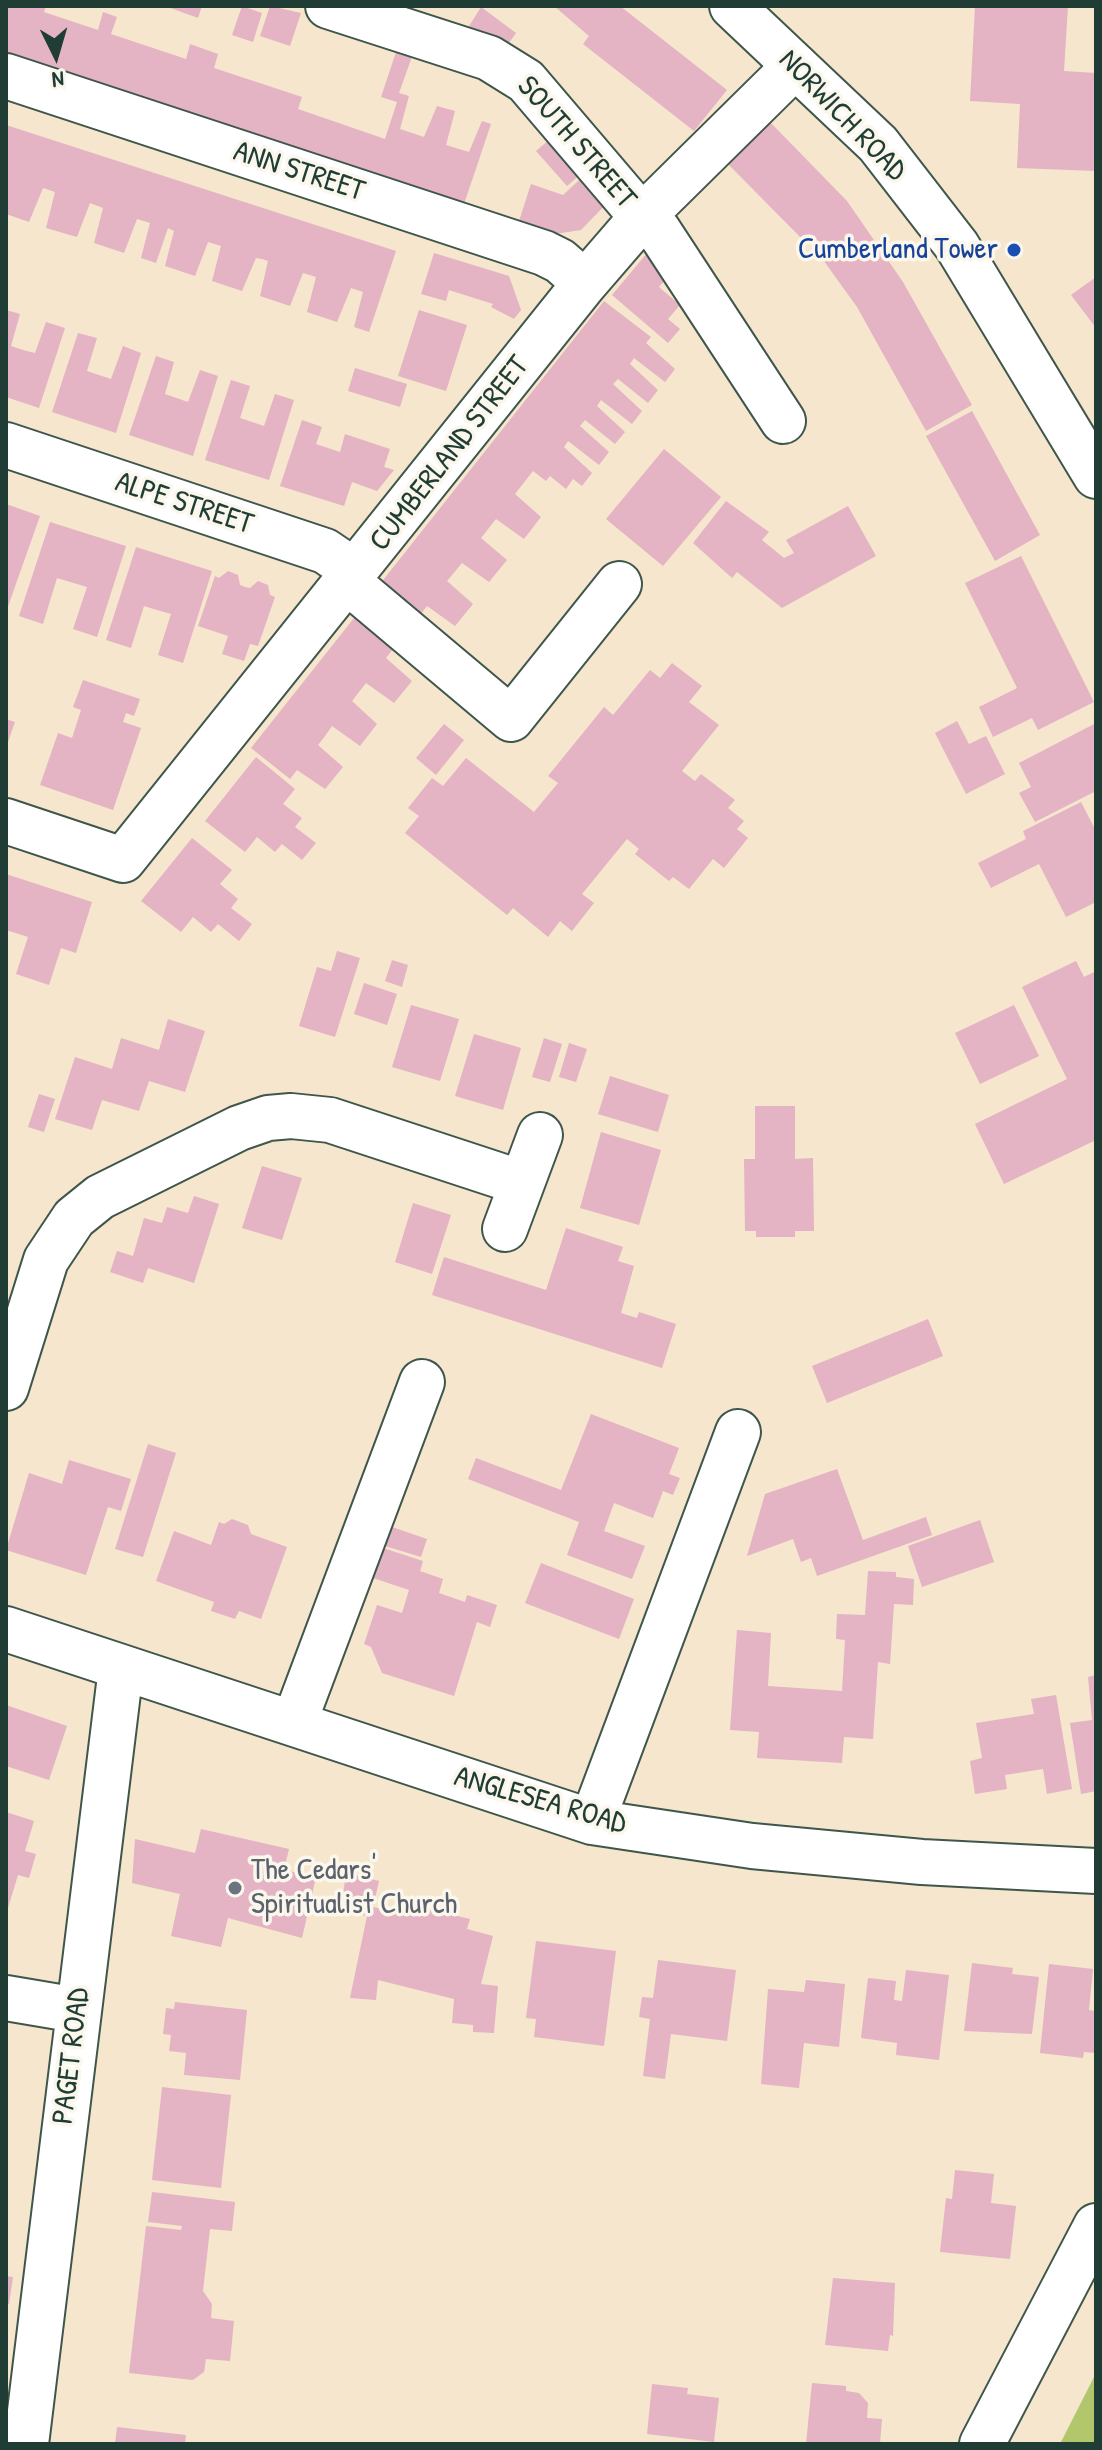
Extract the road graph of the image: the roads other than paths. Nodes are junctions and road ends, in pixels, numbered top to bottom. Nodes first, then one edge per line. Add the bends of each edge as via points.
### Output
1 (328, 6) edge
2 (732, 6) edge
3 (795, 66) junction
4 (6, 76) edge
5 (642, 217) junction
6 (585, 283) junction
7 (783, 421) dead end
8 (6, 445) edge
9 (1096, 476) edge
10 (352, 577) junction
11 (619, 584) dead end
12 (6, 821) edge
13 (540, 1135) dead end
14 (522, 1183) junction
15 (505, 1229) dead end
16 (422, 1382) dead end
17 (6, 1388) edge
18 (738, 1432) dead end
19 (6, 1629) edge
20 (121, 1668) junction
21 (294, 1723) junction
22 (592, 1822) junction
23 (1096, 1871) edge
24 (6, 1998) edge
25 (77, 2010) junction
26 (1096, 2226) edge
27 (26, 2444) edge
28 (982, 2444) edge

1 - 5 street, SOUTH STREET via 466,49 510,69 544,98
2 - 3 street, NORWICH ROAD
3 - 5 street, CUMBERLAND STREET
3 - 9 street, NORWICH ROAD via 878,144 957,246
4 - 6 street, ANN STREET via 544,253
5 - 6 street, CUMBERLAND STREET
5 - 7 street, SOUTH STREET via 658,230
6 - 10 street, CUMBERLAND STREET
8 - 10 street, ALPE STREET via 325,551
10 - 11 street, ALPE STREET via 511,719
10 - 12 street, CUMBERLAND STREET via 123,860
13 - 14 street
14 - 15 street
14 - 17 street via 330,1120 268,1118 239,1128 100,1197 74,1218 46,1260
16 - 21 street
18 - 22 street
19 - 20 street, ANGLESEA ROAD
20 - 21 street, ANGLESEA ROAD
20 - 25 street, PAGET ROAD
21 - 22 street, ANGLESEA ROAD
22 - 23 street, ANGLESEA ROAD via 782,1849
24 - 25 street
25 - 27 street, PAGET ROAD
26 - 28 street

